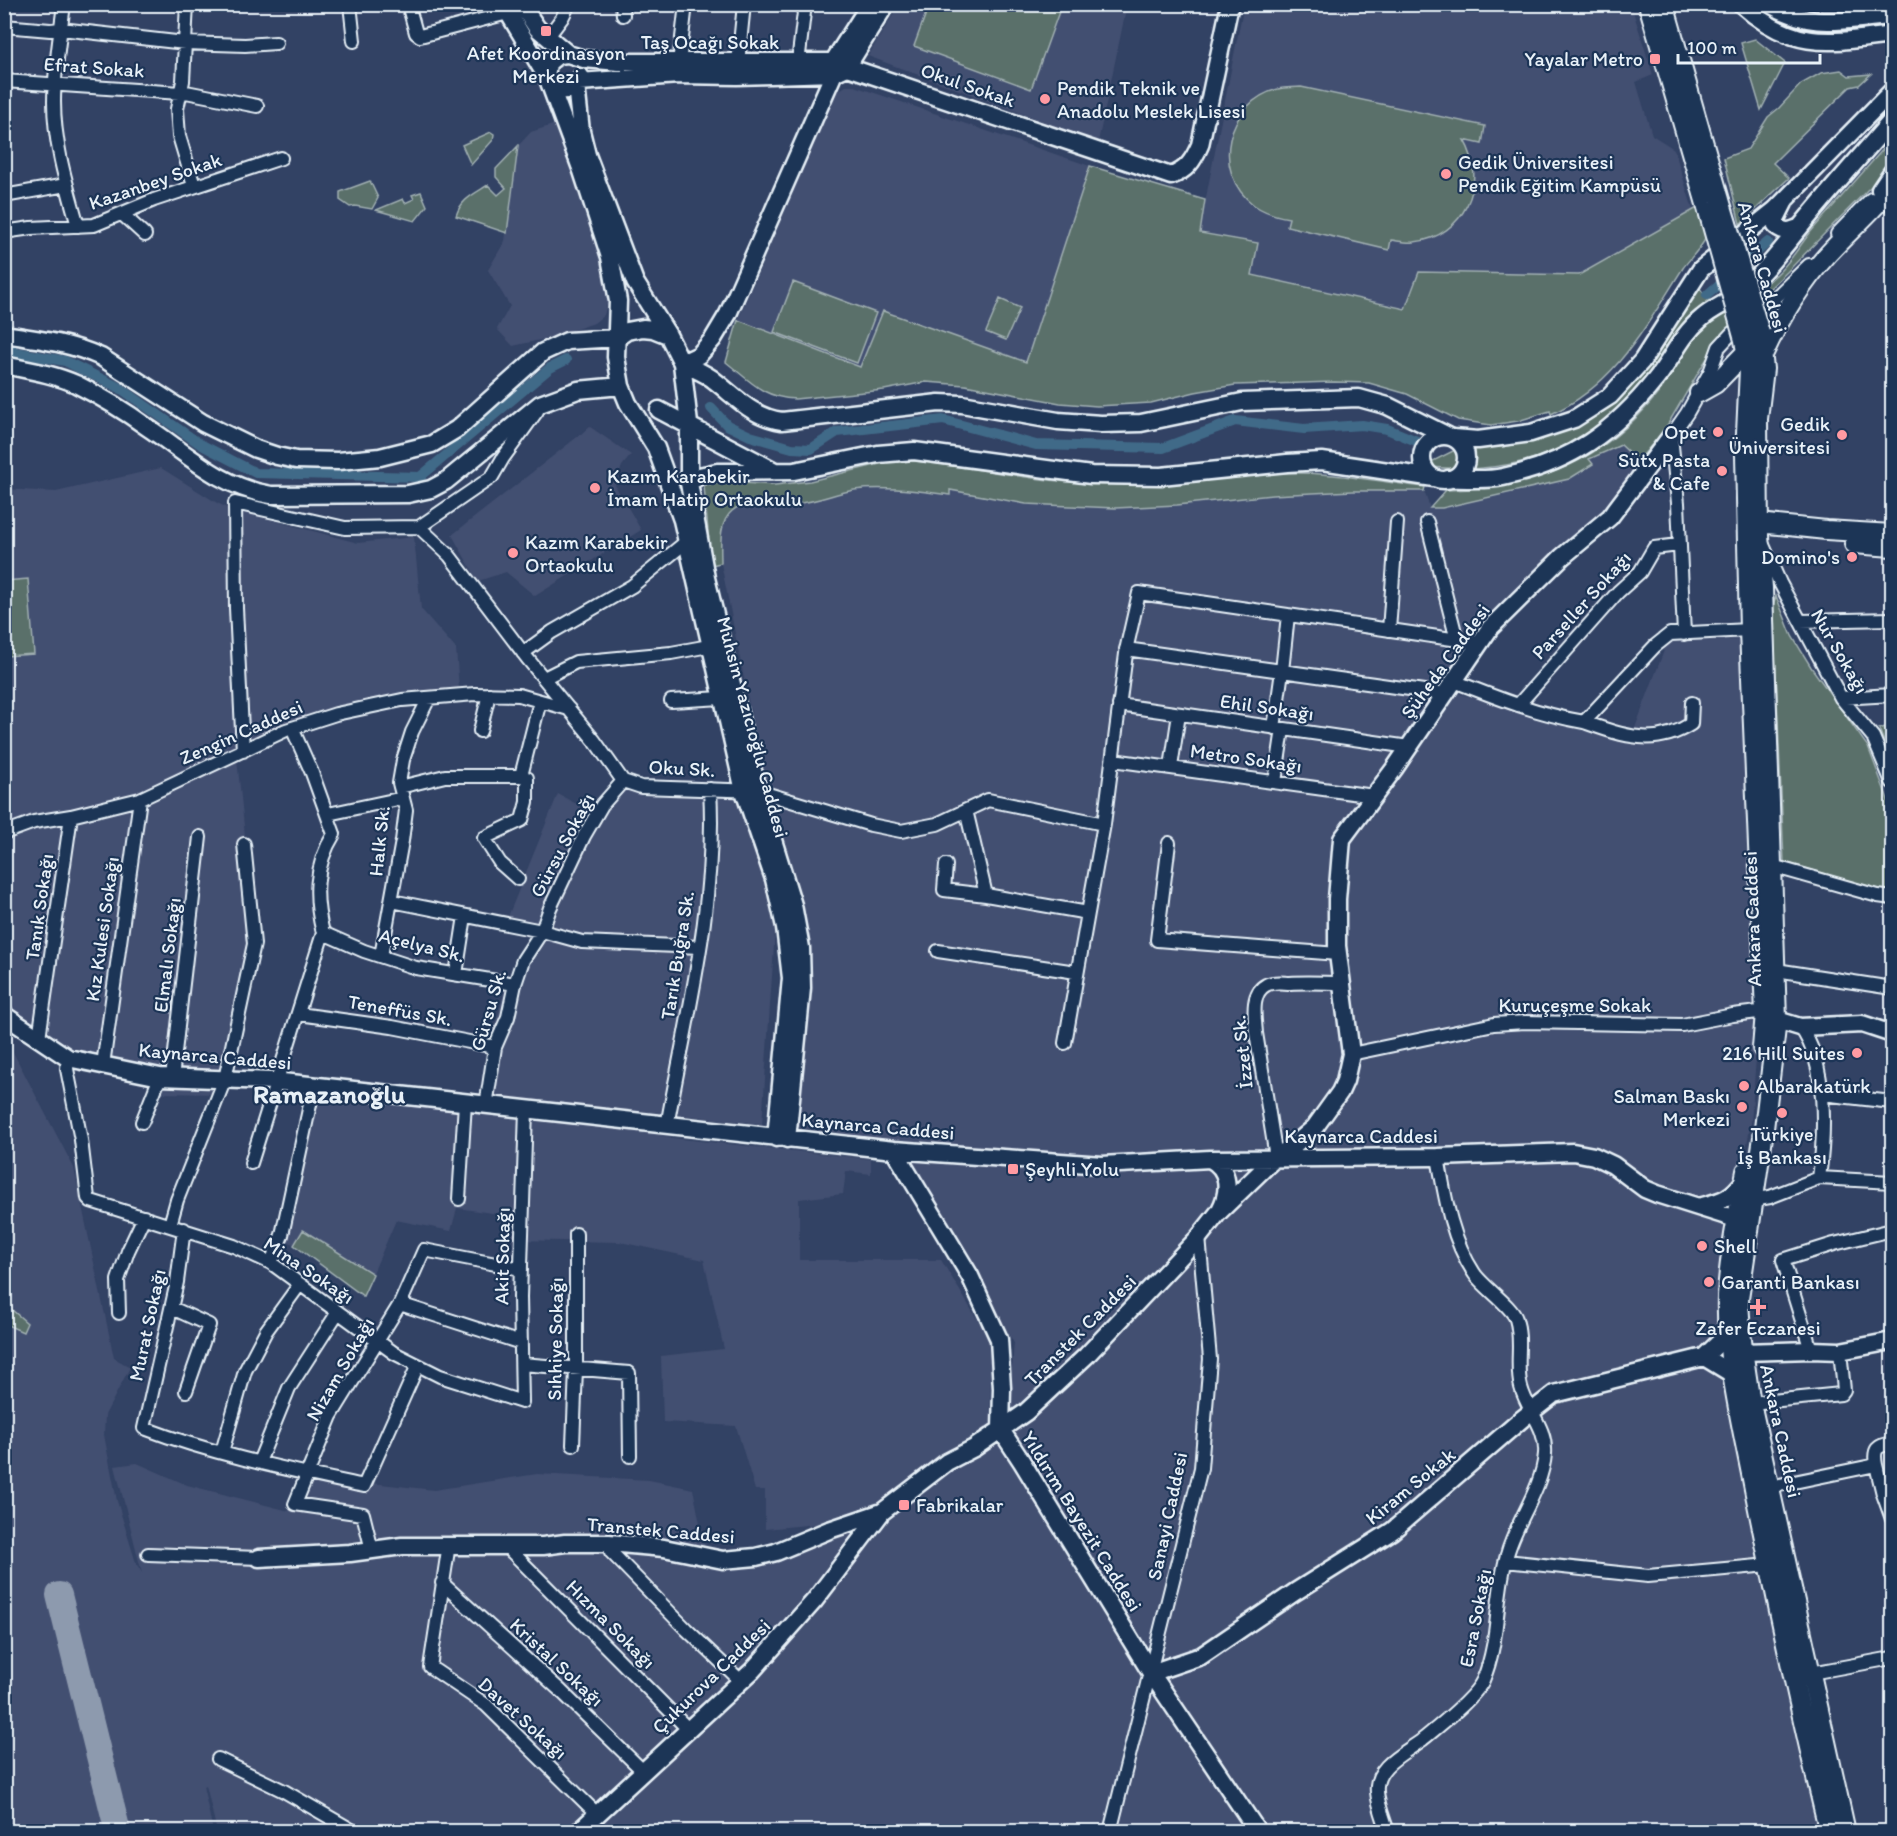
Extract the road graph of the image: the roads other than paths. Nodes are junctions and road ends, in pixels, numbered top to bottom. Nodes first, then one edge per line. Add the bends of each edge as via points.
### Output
1 (64, 4) edge
2 (187, 4) edge
3 (350, 4) edge
4 (408, 4) edge
5 (569, 4) edge
6 (686, 4) edge
7 (744, 4) edge
8 (805, 4) edge
9 (870, 4) edge
10 (886, 4) edge
11 (1230, 4) edge
12 (1648, 4) edge
13 (1664, 4) edge
14 (1741, 4) edge
15 (1751, 4) edge
16 (1770, 4) edge
17 (511, 7) edge
18 (1893, 16) edge
19 (4, 26) edge
20 (1893, 26) edge
21 (61, 29) junction
22 (1893, 35) edge
23 (547, 38) junction
24 (1834, 38) junction
25 (354, 41) dead end
26 (185, 43) junction
27 (276, 43) dead end
28 (570, 55) junction
29 (838, 67) junction
30 (679, 69) junction
31 (737, 69) junction
32 (798, 69) junction
33 (548, 80) junction
34 (4, 81) edge
35 (55, 84) junction
36 (578, 84) junction
37 (1893, 91) edge
38 (181, 92) junction
39 (257, 106) dead end
40 (1893, 120) edge
41 (281, 158) dead end
42 (1893, 172) edge
43 (66, 185) junction
44 (194, 186) junction
45 (1888, 186) edge
46 (4, 196) edge
47 (1784, 202) junction
48 (1714, 206) junction
49 (122, 214) junction
50 (78, 226) junction
51 (1800, 227) junction
52 (4, 232) edge
53 (145, 235) dead end
54 (4, 334) edge
55 (668, 335) junction
56 (617, 338) junction
57 (1753, 345) junction
58 (682, 363) junction
59 (4, 365) edge
60 (685, 384) junction
61 (621, 386) junction
62 (1699, 393) junction
63 (628, 403) junction
64 (540, 404) junction
65 (659, 410) junction
66 (689, 424) junction
67 (1671, 436) junction
68 (1451, 437) junction
69 (776, 472) junction
70 (1441, 478) junction
71 (689, 483) junction
72 (1397, 522) dead end
73 (1427, 522) dead end
74 (418, 527) junction
75 (1755, 529) junction
76 (1893, 534) edge
77 (686, 542) junction
78 (1679, 545) junction
79 (1893, 547) edge
80 (1771, 586) junction
81 (1288, 615) junction
82 (1893, 620) edge
83 (1800, 621) junction
84 (1389, 630) junction
85 (1749, 630) junction
86 (1684, 634) junction
87 (1457, 640) junction
88 (1479, 644) junction
89 (710, 646) junction
90 (1126, 649) junction
91 (524, 653) junction
92 (1282, 671) junction
93 (544, 678) junction
94 (1450, 687) junction
95 (489, 694) junction
96 (1893, 695) edge
97 (429, 698) junction
98 (722, 698) junction
99 (1841, 698) junction
100 (540, 701) junction
101 (671, 701) dead end
102 (1692, 703) dead end
103 (1119, 705) junction
104 (1518, 705) junction
105 (569, 709) junction
106 (1179, 714) junction
107 (1584, 722) junction
108 (292, 728) junction
109 (1278, 728) junction
110 (480, 731) dead end
111 (1409, 747) junction
112 (243, 751) junction
113 (1113, 760) junction
114 (1171, 767) junction
115 (521, 776) junction
116 (623, 781) junction
117 (1275, 782) junction
118 (1893, 782) edge
119 (710, 789) junction
120 (751, 791) junction
121 (402, 792) junction
122 (1374, 796) junction
123 (140, 799) junction
124 (966, 810) junction
125 (328, 814) junction
126 (71, 816) junction
127 (1104, 824) junction
128 (4, 833) edge
129 (200, 837) dead end
130 (1169, 843) dead end
131 (244, 844) dead end
132 (946, 865) dead end
133 (1772, 866) junction
134 (518, 879) dead end
135 (986, 895) junction
136 (1893, 898) edge
137 (392, 901) junction
138 (1088, 913) junction
139 (465, 916) junction
140 (542, 931) junction
141 (323, 933) junction
142 (700, 947) junction
143 (938, 951) dead end
144 (1338, 954) junction
145 (381, 956) junction
146 (1776, 970) junction
147 (1076, 972) junction
148 (456, 974) junction
149 (1342, 983) junction
150 (515, 984) junction
151 (1893, 988) edge
152 (299, 1014) junction
153 (4, 1015) edge
154 (1771, 1016) junction
155 (1800, 1027) junction
156 (1893, 1034) edge
157 (39, 1038) junction
158 (1065, 1043) dead end
159 (495, 1047) junction
160 (1350, 1054) junction
161 (68, 1058) junction
162 (103, 1065) junction
163 (166, 1077) junction
164 (225, 1079) junction
165 (278, 1082) junction
166 (314, 1086) junction
167 (1822, 1094) junction
168 (1893, 1102) edge
169 (465, 1103) junction
170 (486, 1106) junction
171 (526, 1110) junction
172 (142, 1122) dead end
173 (666, 1126) junction
174 (782, 1139) junction
175 (894, 1150) junction
176 (1276, 1157) junction
177 (1438, 1157) junction
178 (1210, 1159) junction
179 (251, 1163) dead end
180 (1819, 1178) junction
181 (1744, 1181) junction
182 (1893, 1182) edge
183 (459, 1199) dead end
184 (1753, 1200) junction
185 (1698, 1207) junction
186 (1218, 1213) junction
187 (144, 1217) junction
188 (170, 1225) junction
189 (1740, 1226) junction
190 (184, 1229) junction
191 (1893, 1230) edge
192 (576, 1234) dead end
193 (1199, 1238) junction
194 (271, 1263) junction
195 (521, 1269) junction
196 (300, 1284) junction
197 (400, 1304) junction
198 (172, 1308) junction
199 (338, 1312) junction
200 (119, 1313) dead end
201 (1728, 1334) junction
202 (378, 1341) junction
203 (1893, 1341) edge
204 (521, 1343) junction
205 (1812, 1350) junction
206 (1840, 1351) junction
207 (1742, 1352) junction
208 (1704, 1357) junction
209 (522, 1364) junction
210 (418, 1365) junction
211 (576, 1369) junction
212 (1732, 1374) junction
213 (186, 1391) dead end
214 (522, 1402) joint
215 (1751, 1402) junction
216 (1532, 1411) junction
217 (1001, 1430) junction
218 (1893, 1443) edge
219 (573, 1444) dead end
220 (222, 1452) junction
221 (630, 1456) dead end
222 (259, 1462) junction
223 (1876, 1465) junction
224 (308, 1474) junction
225 (1770, 1487) junction
226 (882, 1512) junction
227 (1893, 1519) edge
228 (609, 1543) junction
229 (448, 1544) junction
230 (507, 1546) junction
231 (372, 1550) junction
232 (147, 1554) dead end
233 (259, 1558) joint
234 (1506, 1561) junction
235 (1769, 1565) junction
236 (442, 1583) junction
237 (1893, 1658) edge
238 (1791, 1666) junction
239 (1811, 1672) junction
240 (1150, 1673) junction
241 (741, 1682) junction
242 (688, 1729) junction
243 (219, 1759) dead end
244 (643, 1771) junction
245 (597, 1814) junction
246 (349, 1830) edge
247 (578, 1832) edge
248 (1110, 1832) edge
249 (1257, 1832) edge
250 (1388, 1832) edge
251 (1829, 1832) edge
252 (1846, 1832) edge

1 - 21 street
2 - 26 street
3 - 25 street
4 - 17 street via 420,36
5 - 23 street
6 - 30 street
7 - 31 street
8 - 32 street
9 - 29 street
10 - 29 street
11 - 29 street, Okul Sokak via 1200,145 1190,165 1171,176
12 - 48 main road, Ankara Caddesi
13 - 48 main road, Ankara Caddesi
14 - 24 street via 1764,23 1788,34 1806,40
15 - 24 street via 1765,15
16 - 18 street via 1813,21
17 - 23 street
17 - 33 street, Muhsin Yazıcıoğlu Caddesi
19 - 21 street
20 - 24 street
21 - 26 street
21 - 35 street
22 - 24 street
23 - 28 street
26 - 27 street
26 - 38 street
28 - 30 street, Taş Ocağı Sokak
28 - 33 street via 551,59 546,68
28 - 36 street via 582,69
29 - 32 street, Taş Ocağı Sokak
29 - 58 street via 728,314 699,355
30 - 31 street, Taş Ocağı Sokak
30 - 36 street, Taş Ocağı Sokak
31 - 32 street, Taş Ocağı Sokak
33 - 36 street via 562,90
33 - 56 street, Muhsin Yazıcıoğlu Caddesi via 610,257 618,300
34 - 35 street, Efrat Sokak
35 - 38 street, Efrat Sokak
35 - 43 street via 57,132
36 - 55 street, Muhsin Yazıcıoğlu Caddesi via 587,155 635,282
37 - 47 street
38 - 39 street, Efrat Sokak
38 - 44 street via 177,109 179,136
40 - 51 street
41 - 44 street, Kazanbey Sokak
42 - 45 street
43 - 46 street
43 - 50 street
44 - 49 street, Kazanbey Sokak
45 - 57 main road via 1812,275 1771,337
45 - 62 street, Şüheda Caddesi via 1848,221 1800,275 1729,335 1719,347
47 - 51 street via 1776,225 1790,232
47 - 68 street via 1701,269 1642,361 1610,396 1574,419 1531,433 1478,440
48 - 57 main road, Ankara Caddesi, bridge
49 - 50 street, Kazanbey Sokak via 94,225
49 - 53 street
50 - 52 street, Kazanbey Sokak
51 - 70 street via 1740,293 1702,317 1680,340 1633,407 1605,432 1577,451 1531,469 1502,477
54 - 56 street via 86,350 230,437 277,456 314,462 380,457 432,444 457,429 543,352 567,341
55 - 56 street via 644,328 627,331
55 - 58 street, Muhsin Yazıcıoğlu Caddesi
56 - 61 street, Muhsin Yazıcıoğlu Caddesi via 616,364
57 - 62 main road via 1714,384
57 - 75 main road, Ankara Caddesi via 1745,446
58 - 60 street, Muhsin Yazıcıoğlu Caddesi
58 - 68 street via 713,379 751,410 782,422 939,403 1058,421 1140,423 1242,402 1359,398 1388,406
59 - 64 street via 75,384 147,426 221,479 251,492 270,495 408,494 431,489 455,475
60 - 65 street via 675,400
60 - 66 street, Muhsin Yazıcıoğlu Caddesi
61 - 63 street, Muhsin Yazıcıoğlu Caddesi
61 - 64 street via 578,390
62 - 67 street, Şüheda Caddesi
63 - 65 street
63 - 77 street, Muhsin Yazıcıoğlu Caddesi via 656,448
64 - 74 street via 492,477
65 - 66 street
66 - 69 street
66 - 71 street, Muhsin Yazıcıoğlu Caddesi
67 - 78 street
67 - 88 street, Şüheda Caddesi via 1610,517 1562,557 1490,628
68 - 70 street via 1466,457 1461,471
68 - 70 street via 1434,438 1422,454 1424,468
69 - 70 street via 878,453 914,451 1091,475 1161,476 1322,461
69 - 71 street via 717,472
71 - 120 street, Muhsin Yazıcıoğlu Caddesi
72 - 84 street
73 - 87 street
74 - 91 street, Oku Sk. via 449,555
74 - 112 street via 345,528 235,503
75 - 76 main road
75 - 79 main road
75 - 80 main road, Ankara Caddesi
75 - 85 main road, Ankara Caddesi
77 - 89 street, Muhsin Yazıcıoğlu Caddesi
77 - 91 street via 632,586 552,632
78 - 86 street
78 - 104 street, Parseller Sokağı via 1654,548 1640,572
80 - 83 street, Nur Sokağı
80 - 133 main road, Ankara Caddesi
81 - 84 street
81 - 90 street via 1139,592
81 - 92 street
82 - 83 street
83 - 99 street, Nur Sokağı
84 - 87 street
85 - 86 street
85 - 154 main road, Ankara Caddesi
86 - 107 street via 1670,634 1655,646
87 - 88 street
88 - 94 street, Şüheda Caddesi
89 - 93 street via 576,662
89 - 98 street, Muhsin Yazıcıoğlu Caddesi
90 - 92 street
90 - 103 street
91 - 93 street, Oku Sk.
92 - 94 street
92 - 109 street
93 - 105 street, Oku Sk.
94 - 104 street
94 - 111 street, Şüheda Caddesi
95 - 97 street, Zengin Caddesi
95 - 100 street, Zengin Caddesi via 519,695
95 - 110 street
96 - 99 street
97 - 108 street, Zengin Caddesi via 336,714
97 - 121 street, Halk Sk. via 403,760
98 - 101 street
98 - 120 street, Muhsin Yazıcıoğlu Caddesi
99 - 118 street, Nur Sokağı via 1873,737
100 - 105 street, Zengin Caddesi
100 - 115 street
102 - 107 street via 1691,724 1661,737 1630,737
103 - 106 street, Ehil Sokağı
103 - 113 street
104 - 107 street
105 - 116 street, Oku Sk.
106 - 109 street, Ehil Sokağı
106 - 114 street
108 - 112 street, Zengin Caddesi
108 - 125 street
109 - 111 street, Ehil Sokağı
109 - 117 street
111 - 122 street, Şüheda Caddesi
112 - 123 street, Zengin Caddesi
113 - 114 street, Metro Sokağı
113 - 127 street
114 - 117 street, Metro Sokağı
115 - 121 street via 445,776
115 - 134 street via 527,778 522,820 484,838 500,863
116 - 119 street, Oku Sk. via 640,787
116 - 140 street, Gürsu Sokağı via 602,805 584,836
117 - 122 street, Metro Sokağı
119 - 120 street, Oku Sk.
119 - 142 street, Tarık Buğra Sk. via 712,830
120 - 124 street, Oku Sk. via 901,831 937,824
120 - 174 street, Muhsin Yazıcıoğlu Caddesi via 793,905 801,948 802,988
121 - 125 street
121 - 137 street, Halk Sk. via 406,810
122 - 144 street, Şüheda Caddesi via 1342,839
123 - 126 street, Zengin Caddesi
123 - 162 street, Kız Kulesi Sokağı
124 - 127 street, Oku Sk. via 988,800
124 - 135 street
125 - 141 street via 334,834 321,859 318,882
126 - 128 street, Zengin Caddesi via 34,822
126 - 157 street, Tanık Sokağı
127 - 138 street
129 - 163 street, Elmalı Sokağı
130 - 144 street via 1157,939
131 - 164 street via 254,944
132 - 135 street via 944,890
133 - 136 street
133 - 146 main road, Ankara Caddesi
135 - 138 street
137 - 139 street
137 - 145 street, Halk Sk.
138 - 147 street
139 - 140 street
139 - 148 street
140 - 142 street via 582,942
140 - 150 street, Gürsu Sk. via 523,960
141 - 145 street, Açelya Sk.
141 - 152 street
142 - 173 street, Tarık Buğra Sk.
143 - 147 street
144 - 149 street, Şüheda Caddesi
145 - 148 street, Açelya Sk. via 416,968
146 - 151 street
146 - 154 main road, Ankara Caddesi
147 - 158 street
148 - 150 street, Açelya Sk.
149 - 160 street, Şüheda Caddesi
149 - 176 street, İzzet Sk. via 1268,984 1256,999 1256,1033
150 - 159 street, Gürsu Sk. via 508,1017
152 - 159 street, Teneffüs Sk.
152 - 165 street
153 - 157 street, Kaynarca Caddesi
154 - 155 street
154 - 160 street, Kuruçeşme Sokak via 1758,1012 1682,1025 1494,1024
154 - 181 main road, Ankara Caddesi
154 - 184 main road, Ankara Caddesi
155 - 156 street via 1862,1024
155 - 167 street via 1814,1053
157 - 161 street, Kaynarca Caddesi
159 - 170 street, Gürsu Sk.
160 - 176 street, Şüheda Caddesi via 1345,1081 1326,1113 1315,1127
161 - 162 street, Kaynarca Caddesi
161 - 187 street, Mina Sokağı via 88,1198
162 - 163 street, Kaynarca Caddesi
163 - 164 street, Kaynarca Caddesi
163 - 172 street, Elmalı Sokağı
164 - 165 street, Kaynarca Caddesi
164 - 188 street
165 - 166 street, Kaynarca Caddesi
165 - 179 street
166 - 169 street, Kaynarca Caddesi
166 - 194 street via 282,1236
167 - 168 street
167 - 180 street
169 - 170 street, Kaynarca Caddesi
169 - 183 street
170 - 171 street, Kaynarca Caddesi
171 - 173 street, Kaynarca Caddesi
171 - 195 street, Akit Sokağı
173 - 174 street, Kaynarca Caddesi
174 - 175 street, Kaynarca Caddesi
175 - 178 street, Kaynarca Caddesi via 1102,1165
175 - 217 street, Yıldırım Bayezit Caddesi via 970,1276 999,1339
176 - 177 street, Kaynarca Caddesi
176 - 178 street, Kaynarca Caddesi
176 - 186 street, Transtek Caddesi
177 - 185 street, Kaynarca Caddesi via 1573,1152 1594,1156 1645,1189
177 - 216 street, Esra Sokağı via 1458,1247 1475,1275 1516,1317 1521,1387
178 - 186 street via 1222,1168 1227,1183 1226,1197
180 - 182 street
180 - 184 street
181 - 185 street via 1725,1200
181 - 189 main road, Ankara Caddesi
184 - 189 main road, Ankara Caddesi
185 - 189 street, Kaynarca Caddesi
186 - 193 street, Transtek Caddesi
187 - 188 street, Mina Sokağı
187 - 200 street via 118,1280
188 - 190 street, Mina Sokağı
189 - 201 main road, Ankara Caddesi via 1727,1297
189 - 207 main road, Ankara Caddesi
190 - 194 street, Mina Sokağı
190 - 198 street, Murat Sokağı
191 - 205 street via 1783,1260
192 - 211 street, Sıhhiye Sokağı
193 - 217 street, Transtek Caddesi via 1086,1356
193 - 240 street, Sanayi Caddesi via 1210,1359 1201,1468
194 - 196 street, Mina Sokağı
195 - 197 street, Nizam Sokağı via 424,1250
195 - 204 street, Akit Sokağı
196 - 199 street, Mina Sokağı
196 - 220 street via 266,1331 245,1371
197 - 202 street, Nizam Sokağı
197 - 204 street
198 - 213 street via 209,1325
198 - 220 street, Murat Sokağı via 144,1428
199 - 202 street, Mina Sokağı
199 - 222 street via 289,1388
201 - 208 street
201 - 212 main road, Ankara Caddesi
202 - 210 street, Mina Sokağı
202 - 224 street, Nizam Sokağı via 331,1416
203 - 206 street
204 - 209 street, Akit Sokağı
205 - 206 street
205 - 207 street
206 - 215 street via 1844,1390 1841,1394
207 - 215 main road, Ankara Caddesi
208 - 212 street
208 - 216 street, Kiram Sokak via 1554,1394
209 - 211 street
209 - 214 street, Akit Sokağı
210 - 214 street, Mina Sokağı
210 - 224 street via 364,1486
211 - 219 street, Sıhhiye Sokağı
211 - 221 street via 629,1373
212 - 235 main road, Ankara Caddesi
215 - 225 main road, Ankara Caddesi
216 - 234 street, Esra Sokağı via 1545,1437 1545,1455
216 - 240 street, Kiram Sokak via 1392,1532 1201,1656
217 - 226 street, Transtek Caddesi via 947,1462
217 - 240 street, Yıldırım Bayezit Caddesi
218 - 223 street via 1876,1449
220 - 222 street
222 - 224 street
223 - 225 street
223 - 227 street
224 - 231 street, Nizam Sokağı via 295,1504 363,1514
225 - 239 main road, Ankara Caddesi
226 - 228 street, Transtek Caddesi via 776,1552 746,1558 723,1560 664,1548
226 - 241 street, Çukurova Caddesi via 814,1600
228 - 230 street, Transtek Caddesi
228 - 241 street via 611,1552
229 - 230 street, Transtek Caddesi
229 - 231 street, Transtek Caddesi
229 - 236 street, Davet Sokağı
230 - 242 street, Hızma Sokağı
231 - 233 street, Transtek Caddesi
232 - 233 street, Transtek Caddesi
234 - 235 street via 1648,1576
234 - 250 street, Esra Sokağı via 1493,1645 1476,1692 1390,1762 1380,1776 1377,1792
235 - 238 main road, Ankara Caddesi
236 - 244 street, Kristal Sokağı
236 - 245 street, Davet Sokağı via 430,1667 486,1705
237 - 239 street
238 - 239 street
238 - 251 main road, Ankara Caddesi
239 - 252 main road, Ankara Caddesi
240 - 248 street, Sanayi Caddesi
240 - 249 street, Yıldırım Bayezit Caddesi
241 - 242 street, Çukurova Caddesi
242 - 244 street, Çukurova Caddesi
243 - 246 street via 284,1791
244 - 245 street, Çukurova Caddesi
245 - 247 street, Çukurova Caddesi

